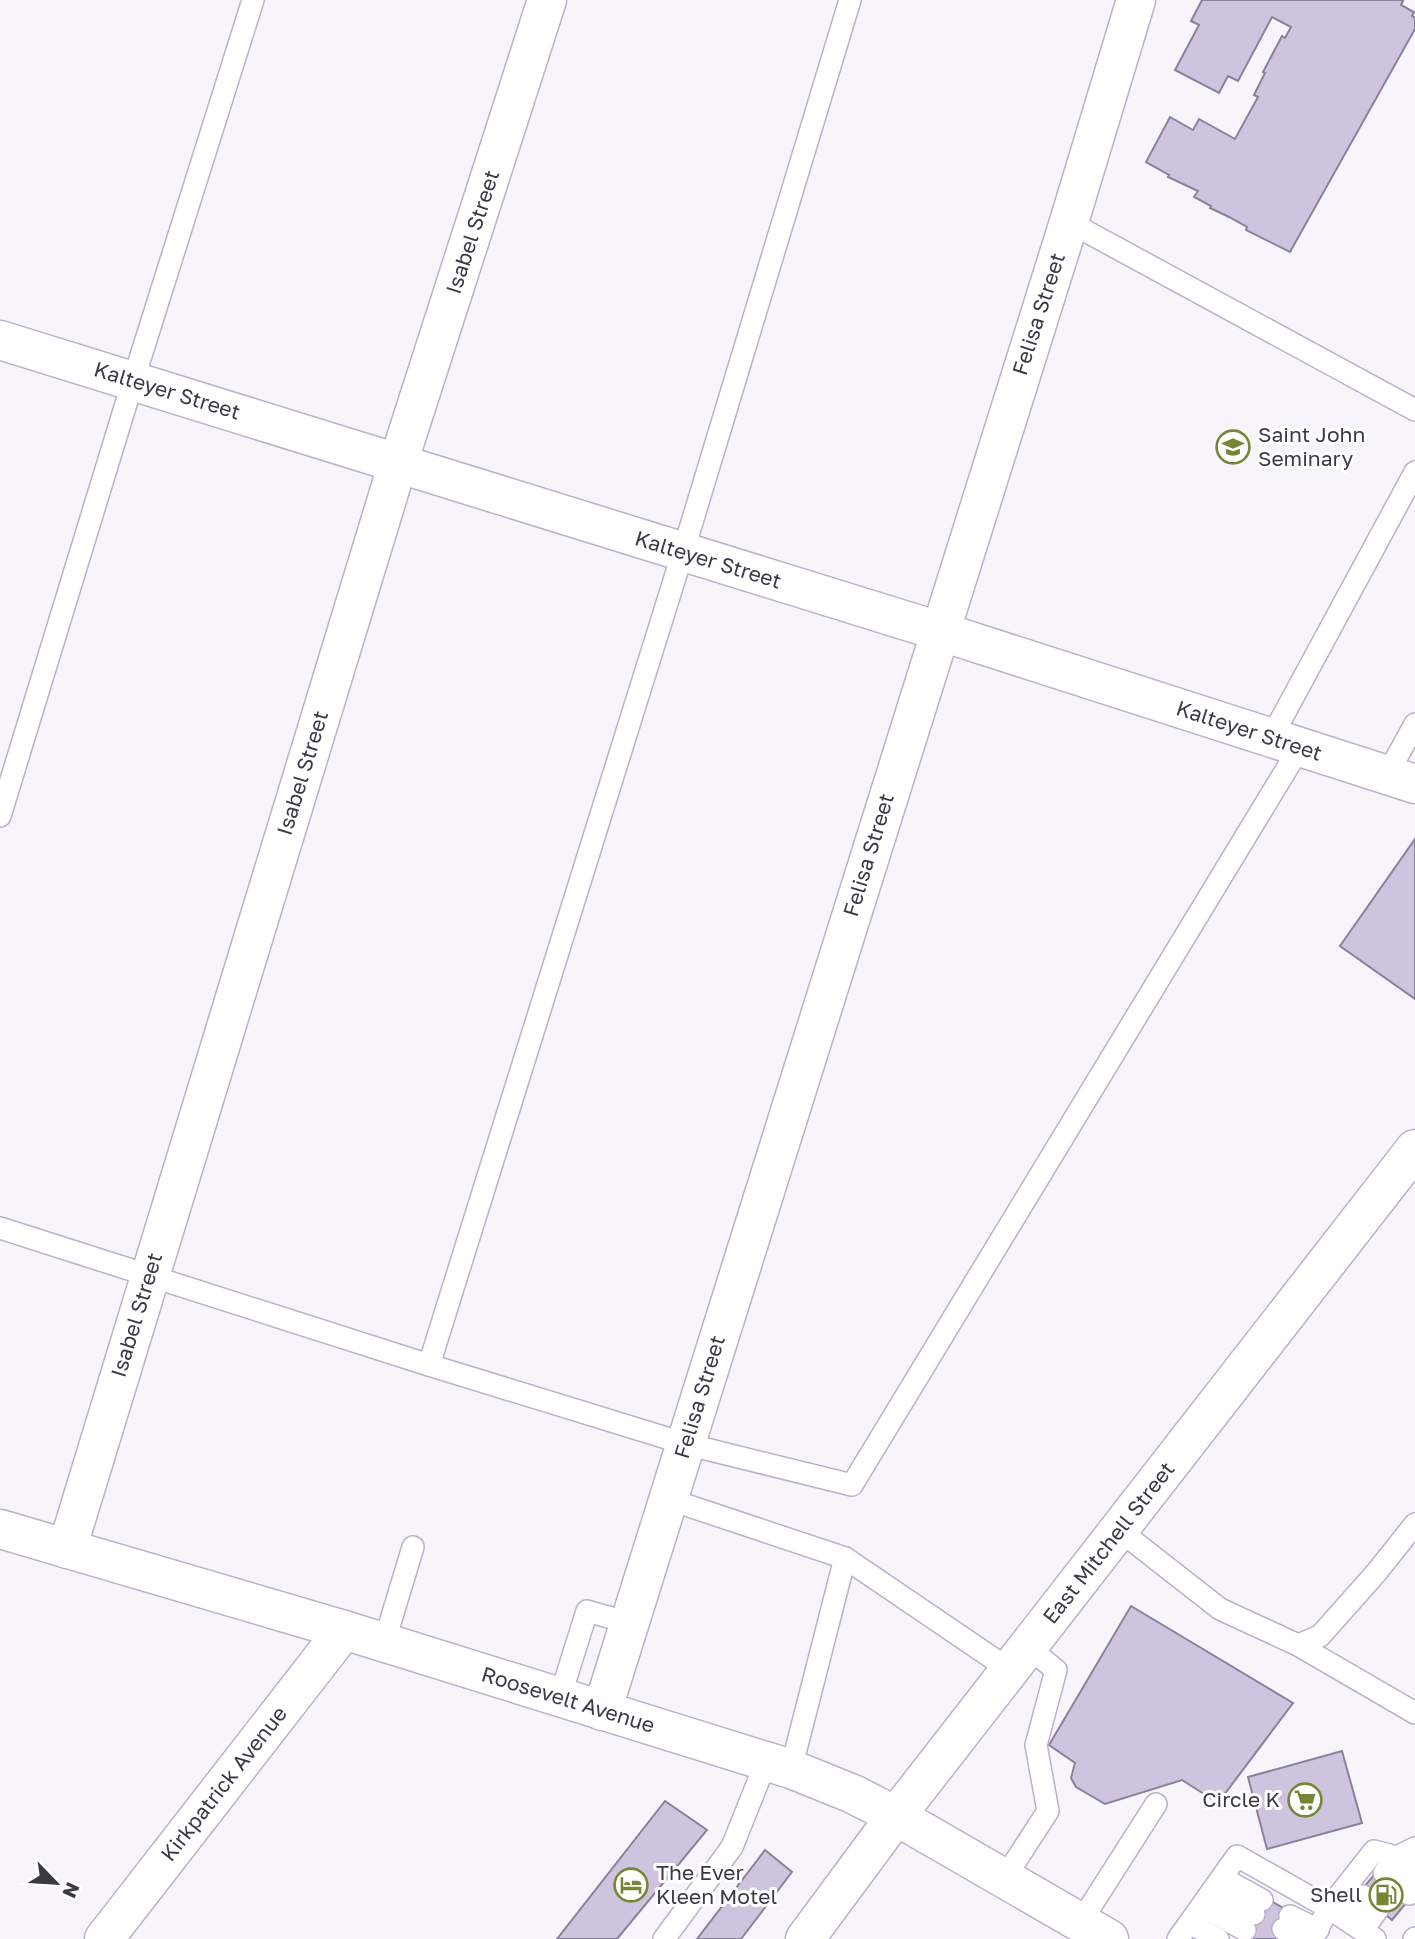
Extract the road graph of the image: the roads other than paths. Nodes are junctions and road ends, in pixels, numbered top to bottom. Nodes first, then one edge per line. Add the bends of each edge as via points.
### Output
1 (253, 0) edge
2 (547, 0) edge
3 (850, 0) edge
4 (1136, 0) edge
5 (1069, 222) junction
6 (0, 340) edge
7 (133, 381) junction
8 (1415, 410) edge
9 (398, 463) junction
10 (1415, 472) edge
11 (683, 552) junction
12 (939, 631) junction
13 (1415, 724) edge
14 (1285, 742) junction
15 (1401, 779) edge
16 (0, 816) edge
17 (1415, 1149) edge
18 (0, 1228) edge
19 (149, 1275) junction
20 (429, 1365) junction
21 (686, 1444) junction
22 (668, 1499) junction
23 (1415, 1524) edge
24 (0, 1528) edge
25 (1119, 1530) junction
26 (413, 1547) dead end
27 (67, 1549) junction
28 (845, 1558) junction
29 (629, 1623) junction
30 (344, 1630) junction
31 (384, 1643) junction
32 (1298, 1645) junction
33 (1019, 1659) junction
34 (560, 1697) junction
35 (1411, 1703) edge
36 (602, 1711) junction
37 (779, 1765) junction
38 (1156, 1804) dead end
39 (896, 1816) junction
40 (1405, 1872) edge
41 (1004, 1879) junction
42 (1201, 1907) edge
43 (1357, 1927) edge
44 (1290, 1928) edge
45 (1094, 1931) edge
46 (1315, 1934) edge
47 (104, 1939) edge
48 (664, 1939) edge
49 (806, 1939) edge
50 (1218, 1939) edge

1 - 7 lane
2 - 9 street, Isabel Street
3 - 11 lane
4 - 5 street, Felisa Street
5 - 8 lane
5 - 12 street, Felisa Street
6 - 7 street, Kalteyer Street
7 - 9 street, Kalteyer Street
7 - 16 lane
9 - 11 street, Kalteyer Street
9 - 19 street, Isabel Street
10 - 14 lane
11 - 12 street, Kalteyer Street
11 - 20 lane
12 - 14 street, Kalteyer Street
12 - 21 street, Felisa Street
13 - 15 lane
14 - 15 street, Kalteyer Street
14 - 21 lane via 852,1485
17 - 25 street, East Mitchell Street
18 - 19 lane
19 - 20 lane
19 - 27 street, Isabel Street
20 - 21 lane
21 - 22 street, Felisa Street
22 - 28 lane
22 - 29 street, Felisa Street
23 - 32 lane via 1320,1636
24 - 27 street, Roosevelt Avenue
25 - 32 lane via 1220,1609
25 - 33 street, East Mitchell Street
26 - 31 lane
27 - 30 street, Roosevelt Avenue
28 - 33 lane
28 - 37 lane
29 - 34 lane via 587,1611
29 - 36 street, Felisa Street
30 - 31 street, Roosevelt Avenue
30 - 47 street, Kirkpatrick Avenue
31 - 34 street, Roosevelt Avenue
32 - 35 lane
33 - 39 street, East Mitchell Street
33 - 41 lane via 1056,1670 1037,1745 1048,1811
34 - 36 street, Roosevelt Avenue
36 - 37 street, Roosevelt Avenue
37 - 39 street, Roosevelt Avenue
37 - 48 lane via 732,1847
38 - 45 lane
39 - 41 street, Roosevelt Avenue
39 - 49 street, East Mitchell Street
40 - 43 lane via 1374,1851
41 - 45 street, Roosevelt Avenue
42 - 42 lane via 1254,1915
42 - 43 lane via 1237,1856
42 - 50 lane
43 - 43 lane via 1377,1908
43 - 46 lane
44 - 46 lane

